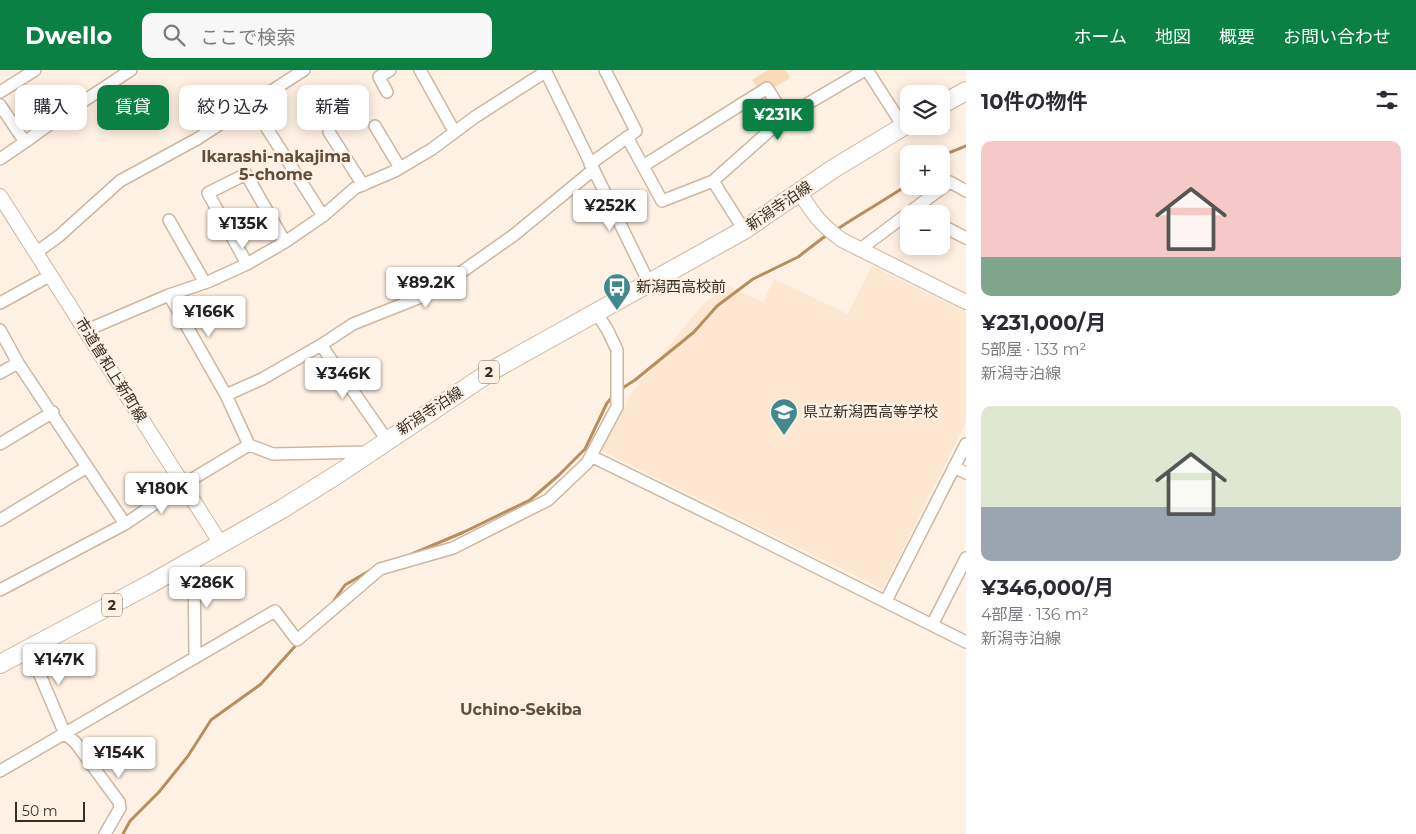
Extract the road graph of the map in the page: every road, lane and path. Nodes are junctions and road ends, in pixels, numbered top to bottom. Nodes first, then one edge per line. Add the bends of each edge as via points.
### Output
1 (35, 70) edge
2 (131, 70) edge
3 (304, 70) edge
4 (390, 70) edge
5 (420, 70) edge
6 (605, 70) edge
7 (866, 70) edge
8 (545, 71) edge
9 (282, 85) edge
10 (966, 91) edge
11 (0, 92) edge
12 (387, 92) dead end
13 (950, 100) edge
14 (0, 105) edge
15 (900, 116) edge
16 (785, 117) junction
17 (375, 126) dead end
18 (900, 128) edge
19 (213, 130) edge
20 (268, 130) edge
21 (454, 131) junction
22 (329, 132) dead end
23 (627, 137) junction
24 (25, 142) junction
25 (0, 159) edge
26 (643, 166) junction
27 (592, 167) junction
28 (400, 168) junction
29 (713, 181) junction
30 (363, 185) junction
31 (966, 191) edge
32 (800, 193) junction
33 (0, 196) edge
34 (924, 205) edge
35 (323, 216) junction
36 (169, 220) dead end
37 (900, 223) edge
38 (744, 230) junction
39 (950, 230) edge
40 (966, 238) edge
41 (285, 242) junction
42 (859, 250) junction
43 (36, 252) junction
44 (247, 264) junction
45 (51, 275) junction
46 (649, 282) junction
47 (205, 283) junction
48 (169, 295) junction
49 (966, 302) edge
50 (0, 303) edge
51 (596, 312) junction
52 (0, 330) edge
53 (86, 330) junction
54 (321, 345) junction
55 (18, 362) junction
56 (0, 373) edge
57 (226, 395) junction
58 (52, 412) junction
59 (387, 440) junction
60 (0, 444) edge
61 (966, 444) edge
62 (249, 445) junction
63 (369, 452) junction
64 (591, 456) junction
65 (87, 467) junction
66 (954, 467) junction
67 (966, 474) edge
68 (184, 484) junction
69 (0, 520) edge
70 (125, 524) junction
71 (221, 544) junction
72 (966, 558) edge
73 (194, 560) junction
74 (0, 590) edge
75 (886, 601) junction
76 (932, 625) junction
77 (966, 642) edge
78 (29, 649) junction
79 (195, 658) junction
80 (0, 664) edge
81 (65, 734) junction
82 (0, 771) edge
83 (105, 834) edge

1 - 11 street
2 - 24 street
3 - 9 street
4 - 12 street via 379,77
5 - 21 street
6 - 23 street via 636,130
7 - 15 street
7 - 16 street
8 - 21 street
8 - 27 street
10 - 13 main road
14 - 24 street
16 - 26 street via 767,88
16 - 29 street
17 - 28 street
18 - 32 main road, 新潟寺泊線 / 2
19 - 43 street via 120,181 59,236
20 - 35 street
21 - 28 street
22 - 30 street
23 - 26 street
23 - 27 street
24 - 25 street
26 - 29 street via 662,201
27 - 46 street
27 - 54 street via 514,235 446,283 421,297 353,324
28 - 30 street
29 - 38 street
30 - 35 street via 355,188
31 - 34 street via 950,182
32 - 38 main road, 新潟寺泊線 / 2
32 - 42 street via 815,218
33 - 43 street, 市道曽和上新町線
35 - 41 street
36 - 47 street
37 - 42 street
38 - 46 main road, 新潟寺泊線 / 2
39 - 40 street
41 - 44 street
41 - 44 street via 246,174 208,194
42 - 49 street
43 - 45 street, 市道曽和上新町線
44 - 47 street
45 - 50 street
45 - 53 street, 市道曽和上新町線
46 - 51 main road, 新潟寺泊線 / 2
47 - 48 street
48 - 53 street
48 - 57 street
51 - 59 main road, 新潟寺泊線 / 2 via 494,370
51 - 64 street via 617,350 617,407
52 - 55 street
53 - 68 street, 市道曽和上新町線
54 - 57 street via 262,379
54 - 59 street
55 - 56 street
55 - 58 street
57 - 62 street
58 - 60 street
58 - 65 street
59 - 63 main road, 新潟寺泊線 / 2
61 - 66 street
62 - 63 street via 273,454
62 - 68 street
63 - 71 main road, 新潟寺泊線 / 2
64 - 75 street
64 - 79 street via 548,500 453,548 380,569 297,640 275,612
65 - 69 street
65 - 70 street
66 - 67 street
66 - 75 street
68 - 70 street
68 - 71 street, 市道曽和上新町線
70 - 74 street
71 - 73 main road, 新潟寺泊線 / 2
72 - 76 street
73 - 78 main road, 新潟寺泊線 / 2
73 - 79 street
75 - 76 street
76 - 77 street
78 - 80 main road, 新潟寺泊線 / 2
78 - 81 street
79 - 81 street
81 - 82 street
81 - 83 street via 75,742 119,802 120,808

